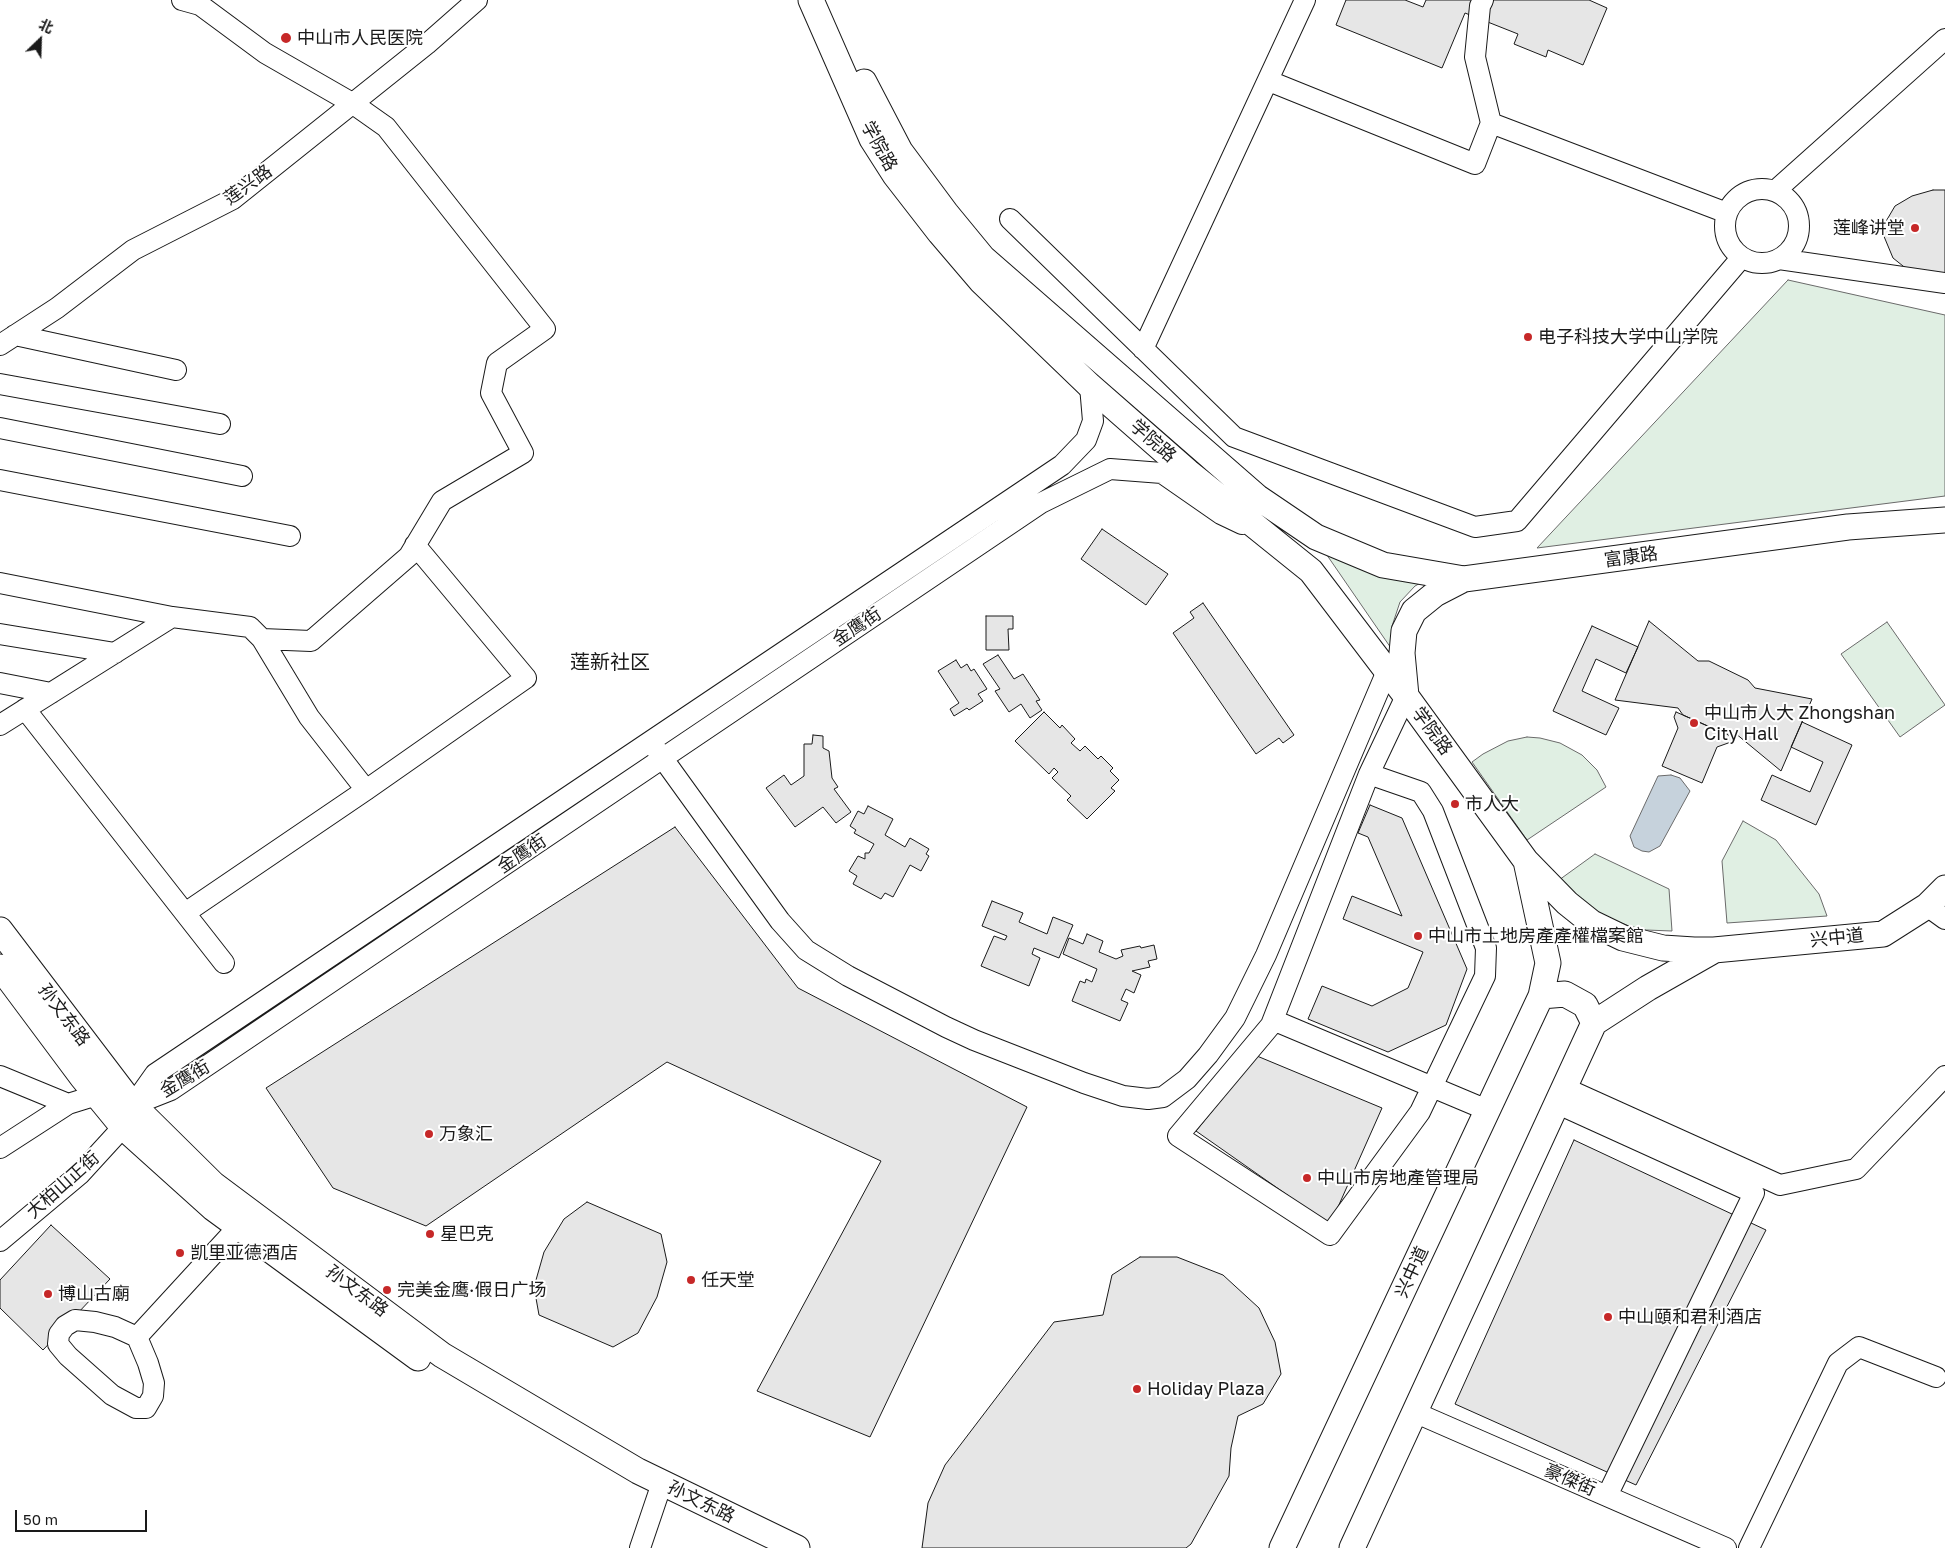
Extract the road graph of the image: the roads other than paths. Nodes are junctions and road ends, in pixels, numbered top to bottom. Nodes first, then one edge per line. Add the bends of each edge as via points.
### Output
1 (182, 0) edge
2 (477, 0) edge
3 (812, 0) edge
4 (827, 0) edge
5 (1305, 0) edge
6 (1483, 0) edge
7 (1945, 39) edge
8 (1269, 81) junction
9 (352, 103) junction
10 (1491, 123) junction
11 (1776, 191) junction
12 (1727, 212) junction
13 (1010, 219) dead end
14 (1742, 257) junction
15 (1779, 260) junction
16 (1945, 283) edge
17 (8, 340) edge
18 (1143, 350) junction
19 (176, 370) dead end
20 (0, 384) edge
21 (1090, 386) junction
22 (220, 424) dead end
23 (0, 428) edge
24 (242, 476) dead end
25 (0, 480) edge
26 (1945, 520) edge
27 (1264, 534) junction
28 (290, 536) dead end
29 (415, 545) junction
30 (1464, 579) junction
31 (0, 583) edge
32 (172, 617) junction
33 (0, 634) edge
34 (262, 639) junction
35 (115, 653) junction
36 (1387, 671) junction
37 (0, 682) edge
38 (51, 693) junction
39 (1406, 696) junction
40 (25, 709) junction
41 (0, 725) edge
42 (651, 741) junction
43 (662, 759) junction
44 (1369, 774) junction
45 (366, 790) junction
46 (1526, 861) junction
47 (1945, 888) edge
48 (1936, 912) edge
49 (185, 913) junction
50 (0, 930) edge
51 (1714, 950) junction
52 (224, 963) dead end
53 (0, 967) edge
54 (1541, 996) junction
55 (1273, 1020) junction
56 (1594, 1023) junction
57 (0, 1076) edge
58 (1945, 1076) edge
59 (97, 1095) junction
60 (1561, 1096) junction
61 (68, 1104) junction
62 (1487, 1110) junction
63 (128, 1116) junction
64 (0, 1148) edge
65 (238, 1227) junction
66 (0, 1241) edge
67 (137, 1337) junction
68 (1936, 1378) dead end
69 (1414, 1412) junction
70 (660, 1490) junction
71 (1607, 1496) junction
72 (640, 1548) edge
73 (762, 1548) edge
74 (797, 1548) edge
75 (1282, 1548) edge
76 (1352, 1548) edge
77 (1726, 1548) edge
78 (1749, 1548) edge

1 - 9 street via 200,5 265,53
2 - 9 street, 莲兴路 via 428,44
3 - 21 main road, 学院路 via 872,139 895,175 981,280
4 - 30 main road, 学院路 via 849,54 900,150 984,258 1257,497 1316,537 1383,565
5 - 8 street
6 - 10 street via 1474,57
7 - 11 street
8 - 10 street via 1475,164
8 - 18 street
9 - 17 street, 莲兴路 via 233,199 134,250
9 - 29 street via 386,127 545,329 497,363 491,393 523,453 442,501
10 - 12 street
11 - 12 street via 1752,190 1733,202
11 - 15 street via 1793,206 1799,229 1793,246
12 - 14 street via 1727,238
13 - 18 street
14 - 15 street via 1766,263
14 - 18 street via 1517,521 1475,527 1234,437
15 - 16 street
17 - 19 street
20 - 22 street
21 - 27 main road, 学院路
21 - 42 street, 金鹰街 via 1093,421 1086,440 1062,465
23 - 24 street
25 - 28 street
26 - 30 main road, 富康路 via 1848,527
27 - 36 main road, 学院路 via 1312,571
27 - 43 street, 金鹰街 via 1221,514 1162,473 1110,469 1041,503
29 - 34 street via 409,556 311,641
29 - 45 street via 526,678
30 - 39 main road, 富康路 via 1435,594 1414,612 1404,631 1402,653
31 - 32 street
32 - 34 street via 250,627
32 - 35 street
33 - 35 street
34 - 45 street via 309,717
35 - 38 street
36 - 39 main road, 学院路
36 - 43 street via 1242,1005 1222,1038 1187,1079 1163,1097 1148,1099 1123,1096 1084,1084 974,1040 824,963 806,950 780,920
37 - 38 street
38 - 40 street
39 - 44 street
39 - 46 main road, 学院路
40 - 41 street
40 - 49 street
42 - 43 street
42 - 63 street, 金鹰街 via 155,1074
43 - 63 street, 金鹰街
44 - 55 street
44 - 55 street via 1420,792 1433,811 1486,948 1485,976 1420,1112 1330,1235 1178,1136
45 - 49 street
46 - 51 main road, 学院路 via 1567,903 1608,931 1663,948
46 - 54 main road, 兴中道 via 1548,963
47 - 48 main road, 兴中道
48 - 51 main road, 兴中道 via 1882,934
49 - 52 street
50 - 63 main road, 孙文东路
51 - 56 main road
53 - 59 main road, 孙文东路
54 - 56 main road via 1565,994 1585,1005
54 - 62 main road, 兴中道
55 - 62 street
56 - 60 main road
57 - 61 street
58 - 60 street via 1856,1169 1780,1185
59 - 61 street
59 - 63 main road, 孙文东路
60 - 69 main road
60 - 71 street via 1754,1193
61 - 64 street
62 - 75 main road, 兴中道
63 - 65 main road, 孙文东路 via 213,1208
63 - 66 street, 大柏山正街 via 80,1174
63 - 70 main road, 孙文东路 via 213,1184 442,1355 608,1454
65 - 67 street
65 - 70 main road, 孙文东路 via 436,1371
67 - 67 street via 114,1327 75,1320 59,1334 58,1344 112,1395 136,1408 146,1408 154,1396 154,1383
68 - 78 street via 1859,1347 1838,1363
69 - 71 street, 豪傑街
69 - 76 main road
70 - 72 street
70 - 73 main road, 孙文东路 via 686,1513
70 - 74 main road, 孙文东路
71 - 77 street, 豪傑街

